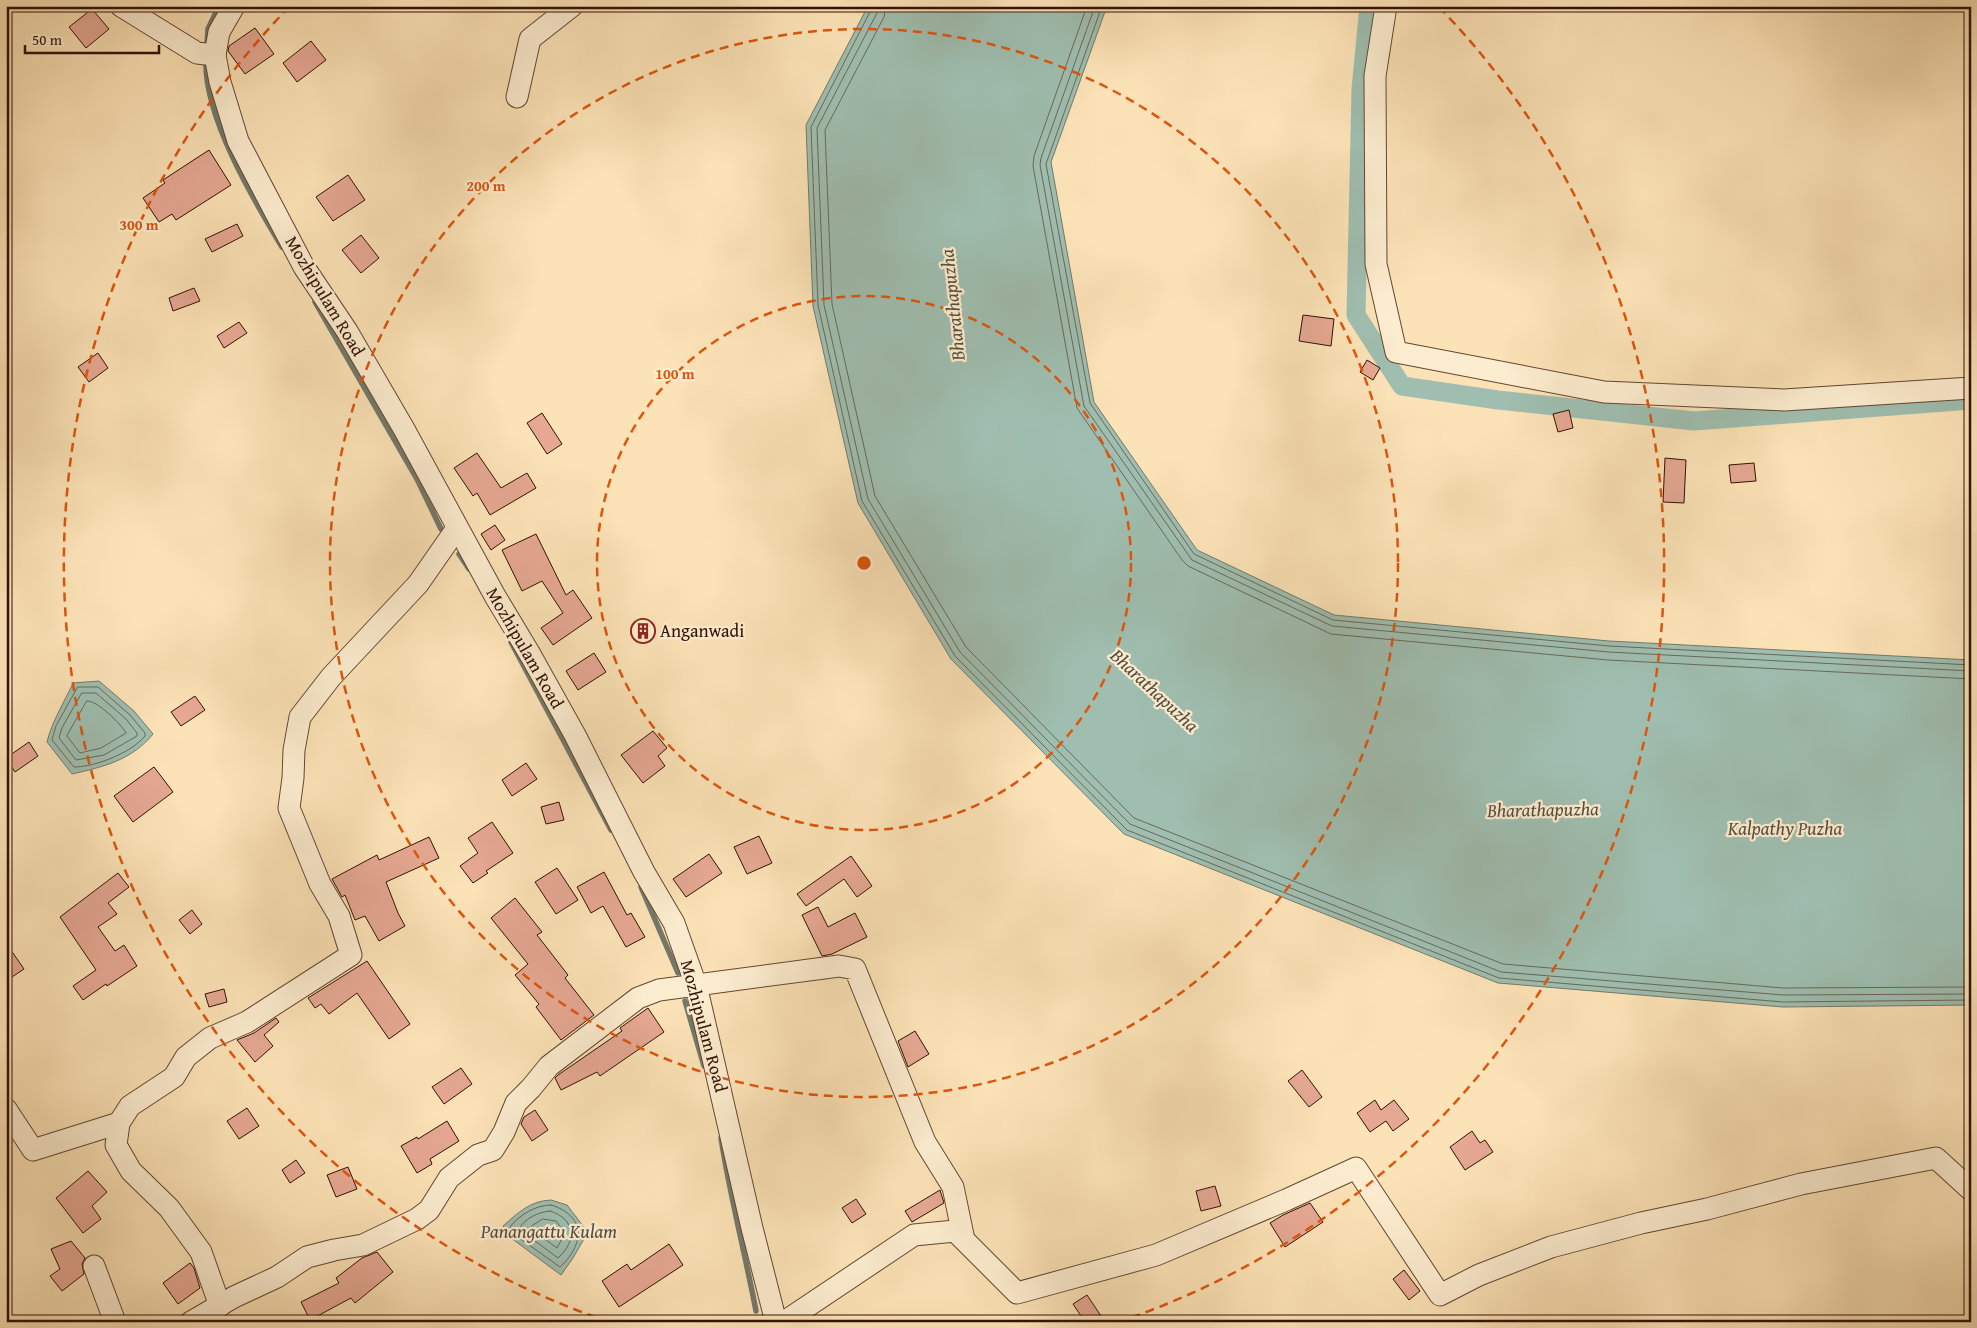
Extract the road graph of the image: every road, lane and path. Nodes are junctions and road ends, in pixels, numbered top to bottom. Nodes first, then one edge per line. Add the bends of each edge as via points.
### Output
1 (121, 6) edge
2 (234, 6) edge
3 (572, 6) edge
4 (1386, 6) edge
5 (206, 54) junction
6 (517, 97) dead end
7 (1971, 388) edge
8 (458, 528) junction
9 (696, 985) junction
10 (6, 1108) edge
11 (119, 1123) junction
12 (1971, 1190) edge
13 (955, 1231) junction
14 (94, 1266) dead end
15 (220, 1306) junction
16 (115, 1322) edge
17 (191, 1322) edge
18 (776, 1322) edge
19 (784, 1322) edge

1 - 5 street
2 - 5 street, Mozhipulam Road
3 - 6 street via 530,39
4 - 7 street via 1375,76 1376,264 1396,352 1604,392 1784,400
5 - 8 street, Mozhipulam Road via 220,82 238,142 304,267 352,339
8 - 9 street, Mozhipulam Road via 575,735 644,872 674,923
8 - 11 street via 418,584 331,677 300,717 289,808 320,884 339,916 350,955 247,1022 210,1038 186,1057 174,1077 130,1106
9 - 13 street via 839,966 854,969 925,1142 953,1187 963,1235
9 - 15 street via 659,990 638,998 549,1066 516,1103 493,1150 478,1155 449,1178 429,1210 417,1219 363,1245 307,1257 277,1277
9 - 18 street, Mozhipulam Road
10 - 11 street via 33,1150
11 - 15 street via 116,1146 131,1171 169,1208 201,1252
12 - 13 street via 1936,1158 1800,1184 1551,1246 1479,1275 1440,1295 1356,1168 1156,1255 1017,1293
13 - 19 street via 914,1236
14 - 16 street
15 - 17 street

